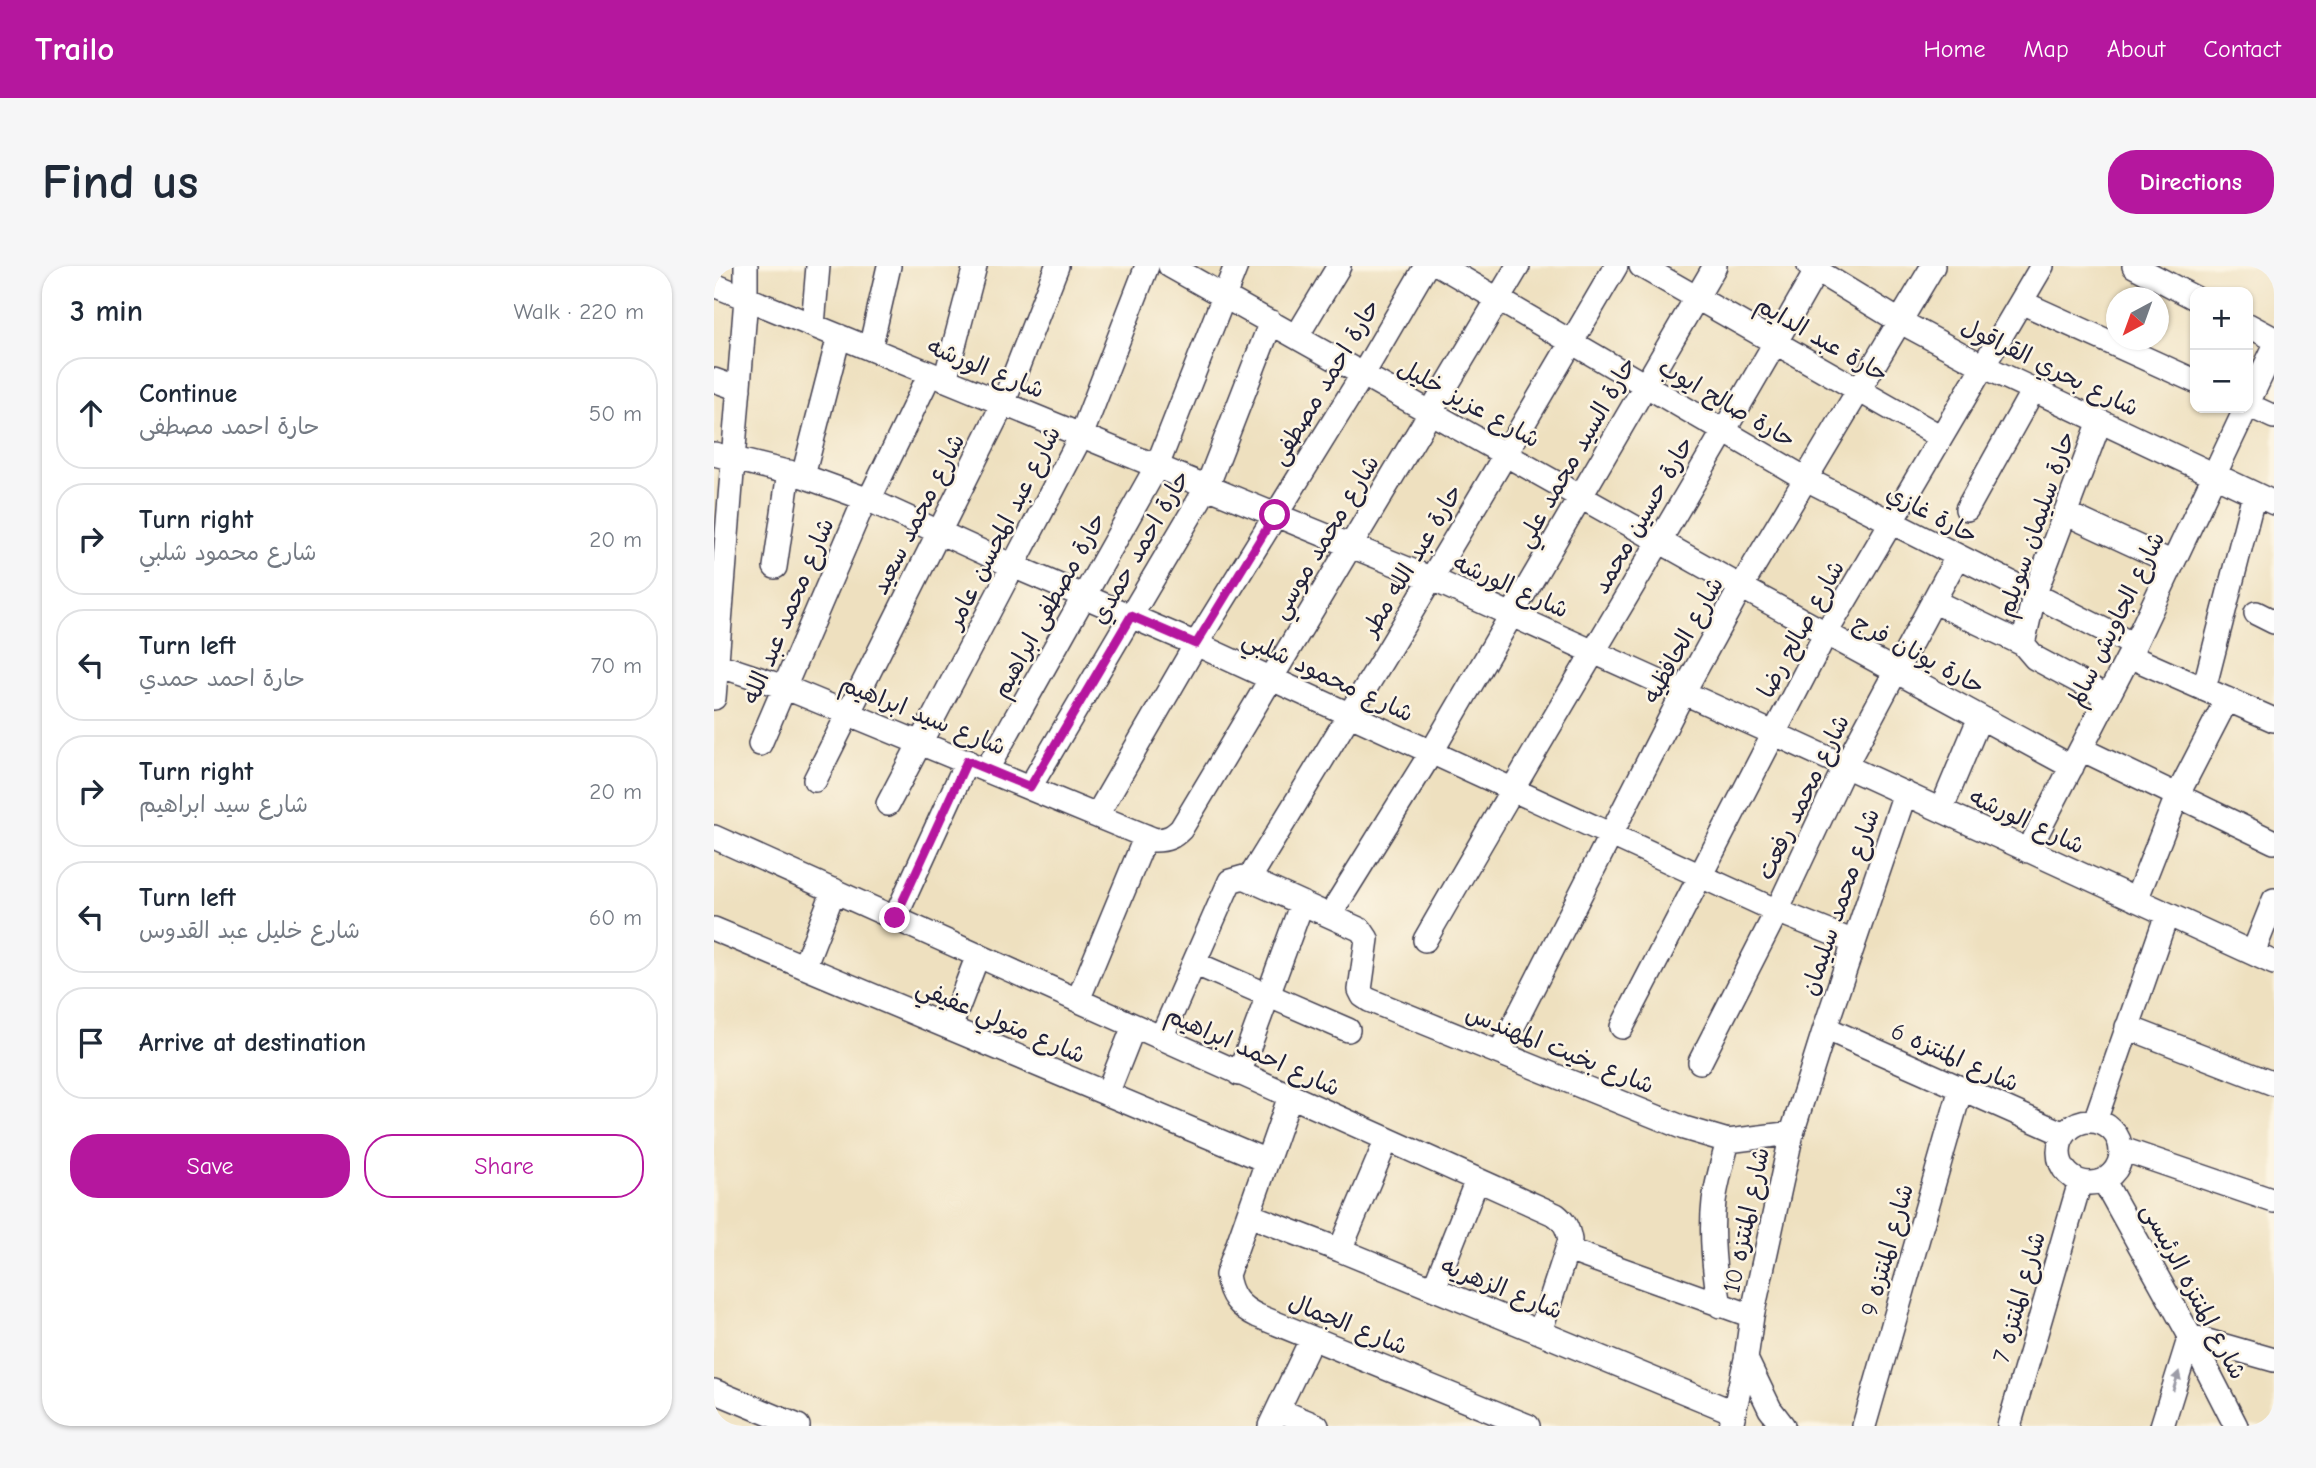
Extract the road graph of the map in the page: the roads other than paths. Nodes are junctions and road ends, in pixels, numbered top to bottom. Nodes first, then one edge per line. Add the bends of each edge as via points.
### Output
1 (746, 266) edge
2 (818, 266) edge
3 (889, 266) edge
4 (975, 266) edge
5 (1057, 266) edge
6 (1147, 266) edge
7 (1171, 266) edge
8 (1236, 266) edge
9 (1339, 266) edge
10 (1426, 266) edge
11 (1441, 266) edge
12 (1518, 266) edge
13 (1616, 266) edge
14 (1640, 266) edge
15 (1715, 266) edge
16 (1933, 266) edge
17 (2042, 266) edge
18 (2134, 266) edge
19 (1815, 267) edge
20 (714, 285) edge
21 (1225, 295) junction
22 (2190, 295) edge
23 (746, 298) junction
24 (1696, 298) junction
25 (1498, 299) junction
26 (2021, 302) junction
27 (1271, 322) junction
28 (1901, 322) junction
29 (813, 325) junction
30 (2253, 328) edge
31 (839, 336) junction
32 (1297, 336) junction
33 (2274, 339) edge
34 (1572, 342) junction
35 (1774, 342) junction
36 (2274, 348) edge
37 (870, 349) junction
38 (1983, 366) junction
39 (1363, 373) junction
40 (937, 377) junction
41 (714, 380) edge
42 (2190, 380) edge
43 (1645, 386) junction
44 (739, 389) junction
45 (2033, 390) junction
46 (1859, 391) junction
47 (2253, 393) edge
48 (1003, 404) junction
49 (2253, 408) edge
50 (1432, 412) junction
51 (2244, 413) edge
52 (2274, 417) edge
53 (2100, 421) junction
54 (1723, 431) junction
55 (1081, 436) junction
56 (1941, 437) junction
57 (1507, 454) junction
58 (724, 457) edge
59 (1157, 466) junction
60 (796, 474) junction
61 (2214, 475) junction
62 (1806, 479) junction
63 (1207, 487) junction
64 (1580, 496) junction
65 (2264, 498) edge
66 (867, 500) junction
67 (1967, 509) dead end
68 (2065, 513) junction
69 (1275, 515) junction
70 (1892, 522) junction
71 (938, 532) junction
72 (721, 538) edge
73 (1660, 541) junction
74 (1349, 546) junction
75 (1957, 557) junction
76 (2173, 563) junction
77 (1013, 566) junction
78 (775, 567) dead end
79 (1432, 579) junction
80 (1741, 587) junction
81 (1083, 596) junction
82 (2034, 596) junction
83 (1933, 601) junction
84 (1512, 614) junction
85 (1131, 616) junction
86 (1826, 633) junction
87 (717, 634) edge
88 (1196, 644) junction
89 (2023, 644) junction
90 (2132, 650) junction
91 (1593, 652) junction
92 (718, 665) junction
93 (1895, 671) junction
94 (1270, 678) junction
95 (784, 687) junction
96 (2204, 689) junction
97 (1683, 693) junction
98 (2108, 697) junction
99 (714, 698) edge
100 (2227, 699) junction
101 (848, 714) junction
102 (1350, 715) junction
103 (1980, 717) junction
104 (2274, 720) edge
105 (1773, 733) junction
106 (920, 743) junction
107 (760, 744) dead end
108 (1431, 753) junction
109 (2076, 758) junction
110 (977, 765) junction
111 (1845, 766) junction
112 (815, 780) dead end
113 (1030, 787) junction
114 (1511, 789) junction
115 (1905, 793) junction
116 (2178, 796) junction
117 (888, 804) dead end
118 (1941, 810) junction
119 (1097, 815) junction
120 (1610, 835) junction
121 (1146, 836) junction
122 (714, 837) edge
123 (2274, 842) edge
124 (2028, 851) junction
125 (1701, 877) junction
126 (1249, 878) junction
127 (834, 890) junction
128 (2136, 900) junction
129 (2274, 900) edge
130 (1302, 903) junction
131 (1777, 911) junction
132 (2167, 914) junction
133 (1330, 915) junction
134 (895, 918) junction
135 (714, 929) edge
136 (1425, 940) dead end
137 (1854, 942) junction
138 (2253, 953) junction
139 (978, 955) junction
140 (1194, 963) junction
141 (2274, 963) edge
142 (804, 967) junction
143 (1268, 995) junction
144 (1079, 1000) junction
145 (1133, 1026) junction
146 (1622, 1027) dead end
147 (2127, 1027) junction
148 (950, 1028) junction
149 (1825, 1028) junction
150 (1348, 1030) dead end
151 (1161, 1038) junction
152 (1500, 1052) junction
153 (1700, 1062) dead end
154 (1239, 1074) junction
155 (2274, 1084) edge
156 (1961, 1088) junction
157 (1107, 1094) junction
158 (1290, 1096) junction
159 (2095, 1121) junction
160 (1792, 1133) junction
161 (2064, 1134) junction
162 (1387, 1139) junction
163 (1728, 1141) junction
164 (2122, 1149) junction
165 (1267, 1161) junction
166 (1477, 1180) junction
167 (2104, 1181) junction
168 (2080, 1182) junction
169 (2274, 1201) edge
170 (1249, 1215) junction
171 (1340, 1250) junction
172 (1568, 1250) junction
173 (1434, 1288) junction
174 (1720, 1306) junction
175 (1752, 1316) junction
176 (1539, 1332) junction
177 (2190, 1336) junction
178 (1312, 1338) junction
179 (1746, 1359) junction
180 (2274, 1360) edge
181 (714, 1391) edge
182 (1274, 1418) edge
183 (1732, 1419) edge
184 (798, 1426) edge
185 (1317, 1426) edge
186 (1526, 1426) edge
187 (1783, 1426) edge
188 (1864, 1426) edge
189 (2009, 1426) edge
190 (2162, 1426) edge
191 (2236, 1426) edge

1 - 23 street
2 - 29 street
3 - 37 street
4 - 40 street, شارع محمد عبد الله
5 - 48 street, شارع محمد سعيد
6 - 55 street, شارع عبد المحسن عامر
7 - 21 street, شارع عزيز خليل
8 - 21 street, حارة مصطفى ابراهيم
9 - 32 street
10 - 39 street, حارة احمد مصطفى
11 - 25 street, حارة صالح ايوب
12 - 25 street, شارع محمد موسي
13 - 34 street, حارة عبد الله مطر
14 - 24 street, حارة عبد الدايم
15 - 24 street, حارة السيد محمد علي
16 - 28 street, شارع الحافظيه
17 - 26 street, شارع صالح رضا
18 - 22 street
19 - 28 street, شارع بحري القراقول
19 - 35 street, حارة حسين محمد
20 - 23 street, شارع الورشه
21 - 27 street, شارع عزيز خليل
21 - 59 street, حارة مصطفى ابراهيم
23 - 29 street, شارع الورشه
23 - 44 street
24 - 35 street, حارة عبد الدايم
24 - 43 street, حارة السيد محمد علي
25 - 34 street, حارة صالح ايوب
25 - 50 street, شارع محمد موسي
26 - 38 street, شارع صالح رضا
26 - 42 street
27 - 32 street, شارع عزيز خليل
27 - 63 street, حارة احمد حمدي
28 - 38 street, شارع بحري القراقول
28 - 46 street, شارع الحافظيه
29 - 31 street, شارع الورشه
30 - 33 street
31 - 37 street, شارع الورشه
31 - 60 street
32 - 39 street, شارع عزيز خليل
34 - 43 street, حارة صالح ايوب
34 - 57 street, حارة عبد الله مطر
35 - 46 street, حارة عبد الدايم
35 - 54 street, حارة حسين محمد
36 - 47 street, شارع الجاويش سالم
37 - 40 street, شارع الورشه
38 - 45 street, شارع بحري القراقول
38 - 56 street, شارع صالح رضا
39 - 50 street, شارع عزيز خليل
39 - 69 street, حارة احمد مصطفى
40 - 48 street, شارع الورشه
40 - 66 street, شارع محمد عبد الله
41 - 44 street
43 - 54 street, حارة صالح ايوب
43 - 64 street, حارة السيد محمد علي
44 - 58 street
45 - 53 street, شارع بحري القراقول
45 - 67 street
46 - 56 street, حارة عبد الدايم
46 - 62 street, شارع الحافظيه
48 - 55 street, شارع الورشه
48 - 71 street, شارع محمد سعيد
49 - 52 street
50 - 57 street, شارع عزيز خليل
50 - 74 street, شارع محمد موسي
51 - 61 street, شارع الجاويش سالم
53 - 61 street, شارع بحري القراقول
53 - 68 street, حارة سليمان سويلم
54 - 62 street, حارة صالح ايوب
54 - 73 street, حارة حسين محمد
55 - 59 street, شارع الورشه
55 - 77 street, شارع عبد المحسن عامر
56 - 70 street, شارع صالح رضا
57 - 64 street, شارع عزيز خليل
57 - 79 street, حارة عبد الله مطر
58 - 60 street, شارع محمود شلبي
58 - 72 street
59 - 63 street, شارع الورشه
59 - 81 street, حارة مصطفى ابراهيم
60 - 66 street, شارع محمود شلبي
60 - 78 street
61 - 65 street, شارع بحري القراقول
61 - 76 street, شارع الجاويش سالم
62 - 70 street, حارة غازي
62 - 80 street, شارع الحافظيه
63 - 69 street, شارع الورشه
63 - 85 street, حارة احمد حمدي
64 - 73 street, شارع عزيز خليل
64 - 84 street, حارة السيد محمد علي
65 - 96 street
66 - 71 street, شارع محمود شلبي
66 - 95 street, شارع محمد عبد الله
68 - 76 street
68 - 82 street, حارة سليمان سويلم
69 - 74 street, شارع الورشه
69 - 88 street, حارة احمد مصطفى
70 - 75 street, حارة غازي
70 - 86 street, شارع صالح رضا
71 - 77 street, شارع محمود شلبي
71 - 101 street, شارع محمد سعيد
72 - 87 street
73 - 80 street, شارع عزيز خليل
73 - 91 street, حارة حسين محمد
74 - 79 street, شارع الورشه
74 - 94 street, شارع محمد موسي
75 - 82 street, حارة غازي
75 - 83 street, شارع محمد رفعت
76 - 90 street, شارع الجاويش سالم
77 - 81 street, شارع محمود شلبي
77 - 106 street, شارع عبد المحسن عامر
79 - 84 street, شارع الورشه
79 - 102 street, حارة عبد الله مطر
80 - 86 street, حارة يونان فرج
80 - 97 street, شارع الحافظيه
81 - 85 street, شارع محمود شلبي
81 - 110 street, حارة مصطفى ابراهيم
82 - 89 street, حارة سليمان سويلم
82 - 90 street, حارة غازي
83 - 89 street
83 - 93 street, شارع محمد رفعت
84 - 91 street, شارع الورشه
84 - 108 street, حارة السيد محمد علي
85 - 88 street, شارع محمود شلبي
85 - 113 street, حارة احمد حمدي
86 - 93 street, حارة يونان فرج
86 - 105 street, شارع صالح رضا
87 - 92 street
88 - 94 street, شارع محمود شلبي
88 - 119 street, حارة احمد مصطفى
89 - 98 street via 2035,658
90 - 96 street, حارة غازي
90 - 98 street, شارع الجاويش سالم
91 - 97 street, شارع الورشه
91 - 114 street, حارة حسين محمد
92 - 95 street, شارع سيد ابراهيم
92 - 99 street
93 - 103 street, حارة يونان فرج
93 - 111 street, شارع محمد رفعت
94 - 102 street, شارع محمود شلبي
94 - 121 street, شارع محمد موسي via 1181,829 1165,840
95 - 101 street, شارع سيد ابراهيم
95 - 107 street, شارع محمد عبد الله
96 - 100 street, حارة غازي
97 - 105 street, شارع الورشه
97 - 120 street, شارع الحافظيه
98 - 109 street, شارع الجاويش سالم
100 - 104 street, حارة غازي
100 - 116 street
101 - 106 street, شارع سيد ابراهيم
101 - 112 street, شارع محمد سعيد
102 - 108 street, شارع محمود شلبي
102 - 126 street, حارة عبد الله مطر
103 - 109 street, حارة يونان فرج
103 - 118 street
105 - 111 street, شارع الورشه
105 - 125 street, شارع صالح رضا
106 - 110 street, شارع سيد ابراهيم
106 - 117 street, شارع عبد المحسن عامر
108 - 114 street, شارع محمود شلبي
108 - 133 street, حارة السيد محمد علي
109 - 116 street, حارة يونان فرج
109 - 124 street, شارع الجاويش سالم
110 - 113 street, شارع سيد ابراهيم
110 - 134 street, حارة مصطفى ابراهيم
111 - 115 street, شارع الورشه
111 - 131 street, شارع محمد رفعت
113 - 119 street, شارع سيد ابراهيم
114 - 120 street, شارع محمود شلبي
114 - 136 street, حارة حسين محمد
115 - 118 street, شارع الورشه
115 - 137 street, شارع محمد سليمان
116 - 123 street, حارة يونان فرج
116 - 128 street
118 - 124 street, شارع الورشه
119 - 121 street, شارع سيد ابراهيم
120 - 125 street, شارع محمود شلبي
120 - 152 street, شارع الحافظيه
121 - 144 street
122 - 127 street, شارع احمد ابراهيم
124 - 128 street, شارع الورشه
125 - 131 street, شارع محمود شلبي
125 - 146 street, شارع صالح رضا
126 - 130 street
126 - 140 street via 1230,881
127 - 134 street, شارع احمد ابراهيم
127 - 142 street
128 - 132 street, شارع الورشه
129 - 138 street
130 - 133 street
130 - 143 street
131 - 137 street, شارع محمود شلبي
131 - 153 street, شارع محمد رفعت
132 - 138 street, شارع الورشه
132 - 147 street
133 - 152 street, شارع بخيت المهندس via 1361,930 1367,939 1360,982 1363,996
134 - 139 street, شارع احمد ابراهيم
135 - 142 street, شارع متولي عفيفي
137 - 149 street, شارع محمد سليمان
138 - 141 street, شارع الورشه
139 - 144 street, شارع احمد ابراهيم
139 - 148 street
140 - 143 street
140 - 151 street
142 - 148 street, شارع متولي عفيفي
143 - 150 street
143 - 154 street
144 - 145 street, شارع احمد ابراهيم
145 - 151 street, شارع احمد ابراهيم
145 - 157 street
147 - 155 street
147 - 159 street
148 - 157 street, شارع متولي عفيفي
149 - 156 street, شارع المنتزه 6
149 - 160 street, شارع المنتزه 10
151 - 154 street, شارع احمد ابراهيم
152 - 163 street, شارع بخيت المهندس via 1684,1128
154 - 158 street, شارع احمد ابراهيم
156 - 161 street, شارع المنتزه 6
156 - 188 street, شارع المنتزه 9
157 - 165 street, شارع متولي عفيفي
158 - 162 street, شارع احمد ابراهيم
158 - 165 street, شارع الجمال
159 - 161 street via 2078,1123
159 - 164 street via 2110,1127
160 - 163 street, شارع بخيت المهندس
160 - 175 street, شارع المنتزه 10
161 - 168 street via 2060,1162
162 - 166 street, شارع احمد ابراهيم
162 - 171 street
163 - 174 street via 1714,1199 1712,1233
164 - 167 street via 2118,1168
164 - 169 street
165 - 170 street, شارع الجمال
166 - 172 street, شارع احمد ابراهيم via 1564,1221 1569,1230
166 - 173 street
167 - 168 street
167 - 177 street, شارع المنتزه الرئيسى
168 - 189 street, شارع المنتزه 7
170 - 171 street, شارع الزهريه
170 - 178 street, شارع الجمال via 1227,1275 1229,1289 1245,1310
171 - 173 street, شارع الزهريه
172 - 174 street
172 - 176 street
173 - 176 street, شارع الزهريه
174 - 175 street
175 - 179 street, شارع المنتزه 10
176 - 183 street, شارع الزهريه
177 - 180 street
190 -> 177 street
177 - 191 street, شارع المنتزه الرئيسى
178 - 182 street
178 - 186 street, شارع الجمال
179 - 183 street, شارع المنتزه 10
179 - 187 street
181 - 184 street
182 - 185 street

